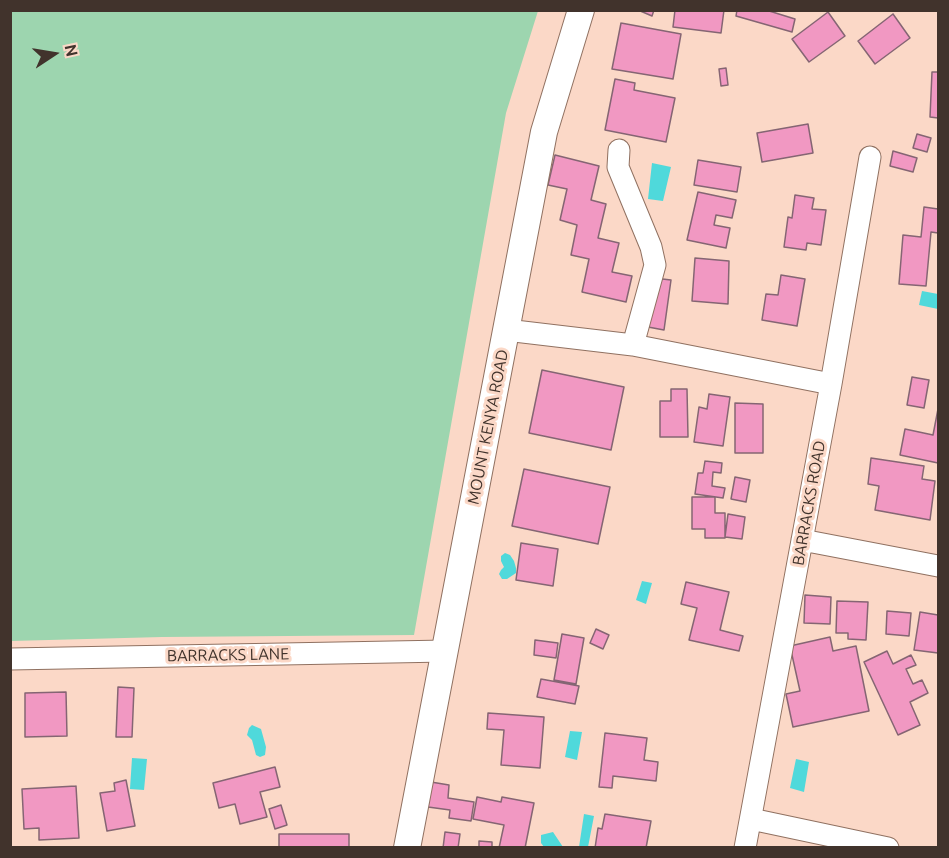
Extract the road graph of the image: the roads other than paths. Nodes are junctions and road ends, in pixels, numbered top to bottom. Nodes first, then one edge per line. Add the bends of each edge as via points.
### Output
1 (581, 10) edge
2 (619, 150) dead end
3 (870, 158) dead end
4 (506, 330) junction
5 (633, 345) junction
6 (831, 384) junction
7 (802, 540) junction
8 (939, 566) edge
9 (446, 651) junction
10 (10, 659) edge
11 (751, 819) junction
12 (407, 848) edge
13 (745, 848) edge
14 (888, 848) edge

1 - 4 main road, MOUNT KENYA ROAD via 544,132
2 - 5 street via 618,167 655,265
3 - 6 street, BARRACKS ROAD
4 - 5 street
4 - 9 main road, MOUNT KENYA ROAD
5 - 6 street
6 - 7 street, BARRACKS ROAD
7 - 8 street
7 - 11 street, BARRACKS ROAD
9 - 10 street, BARRACKS LANE
9 - 12 main road, MOUNT KENYA ROAD
11 - 13 street, BARRACKS ROAD
11 - 14 street

